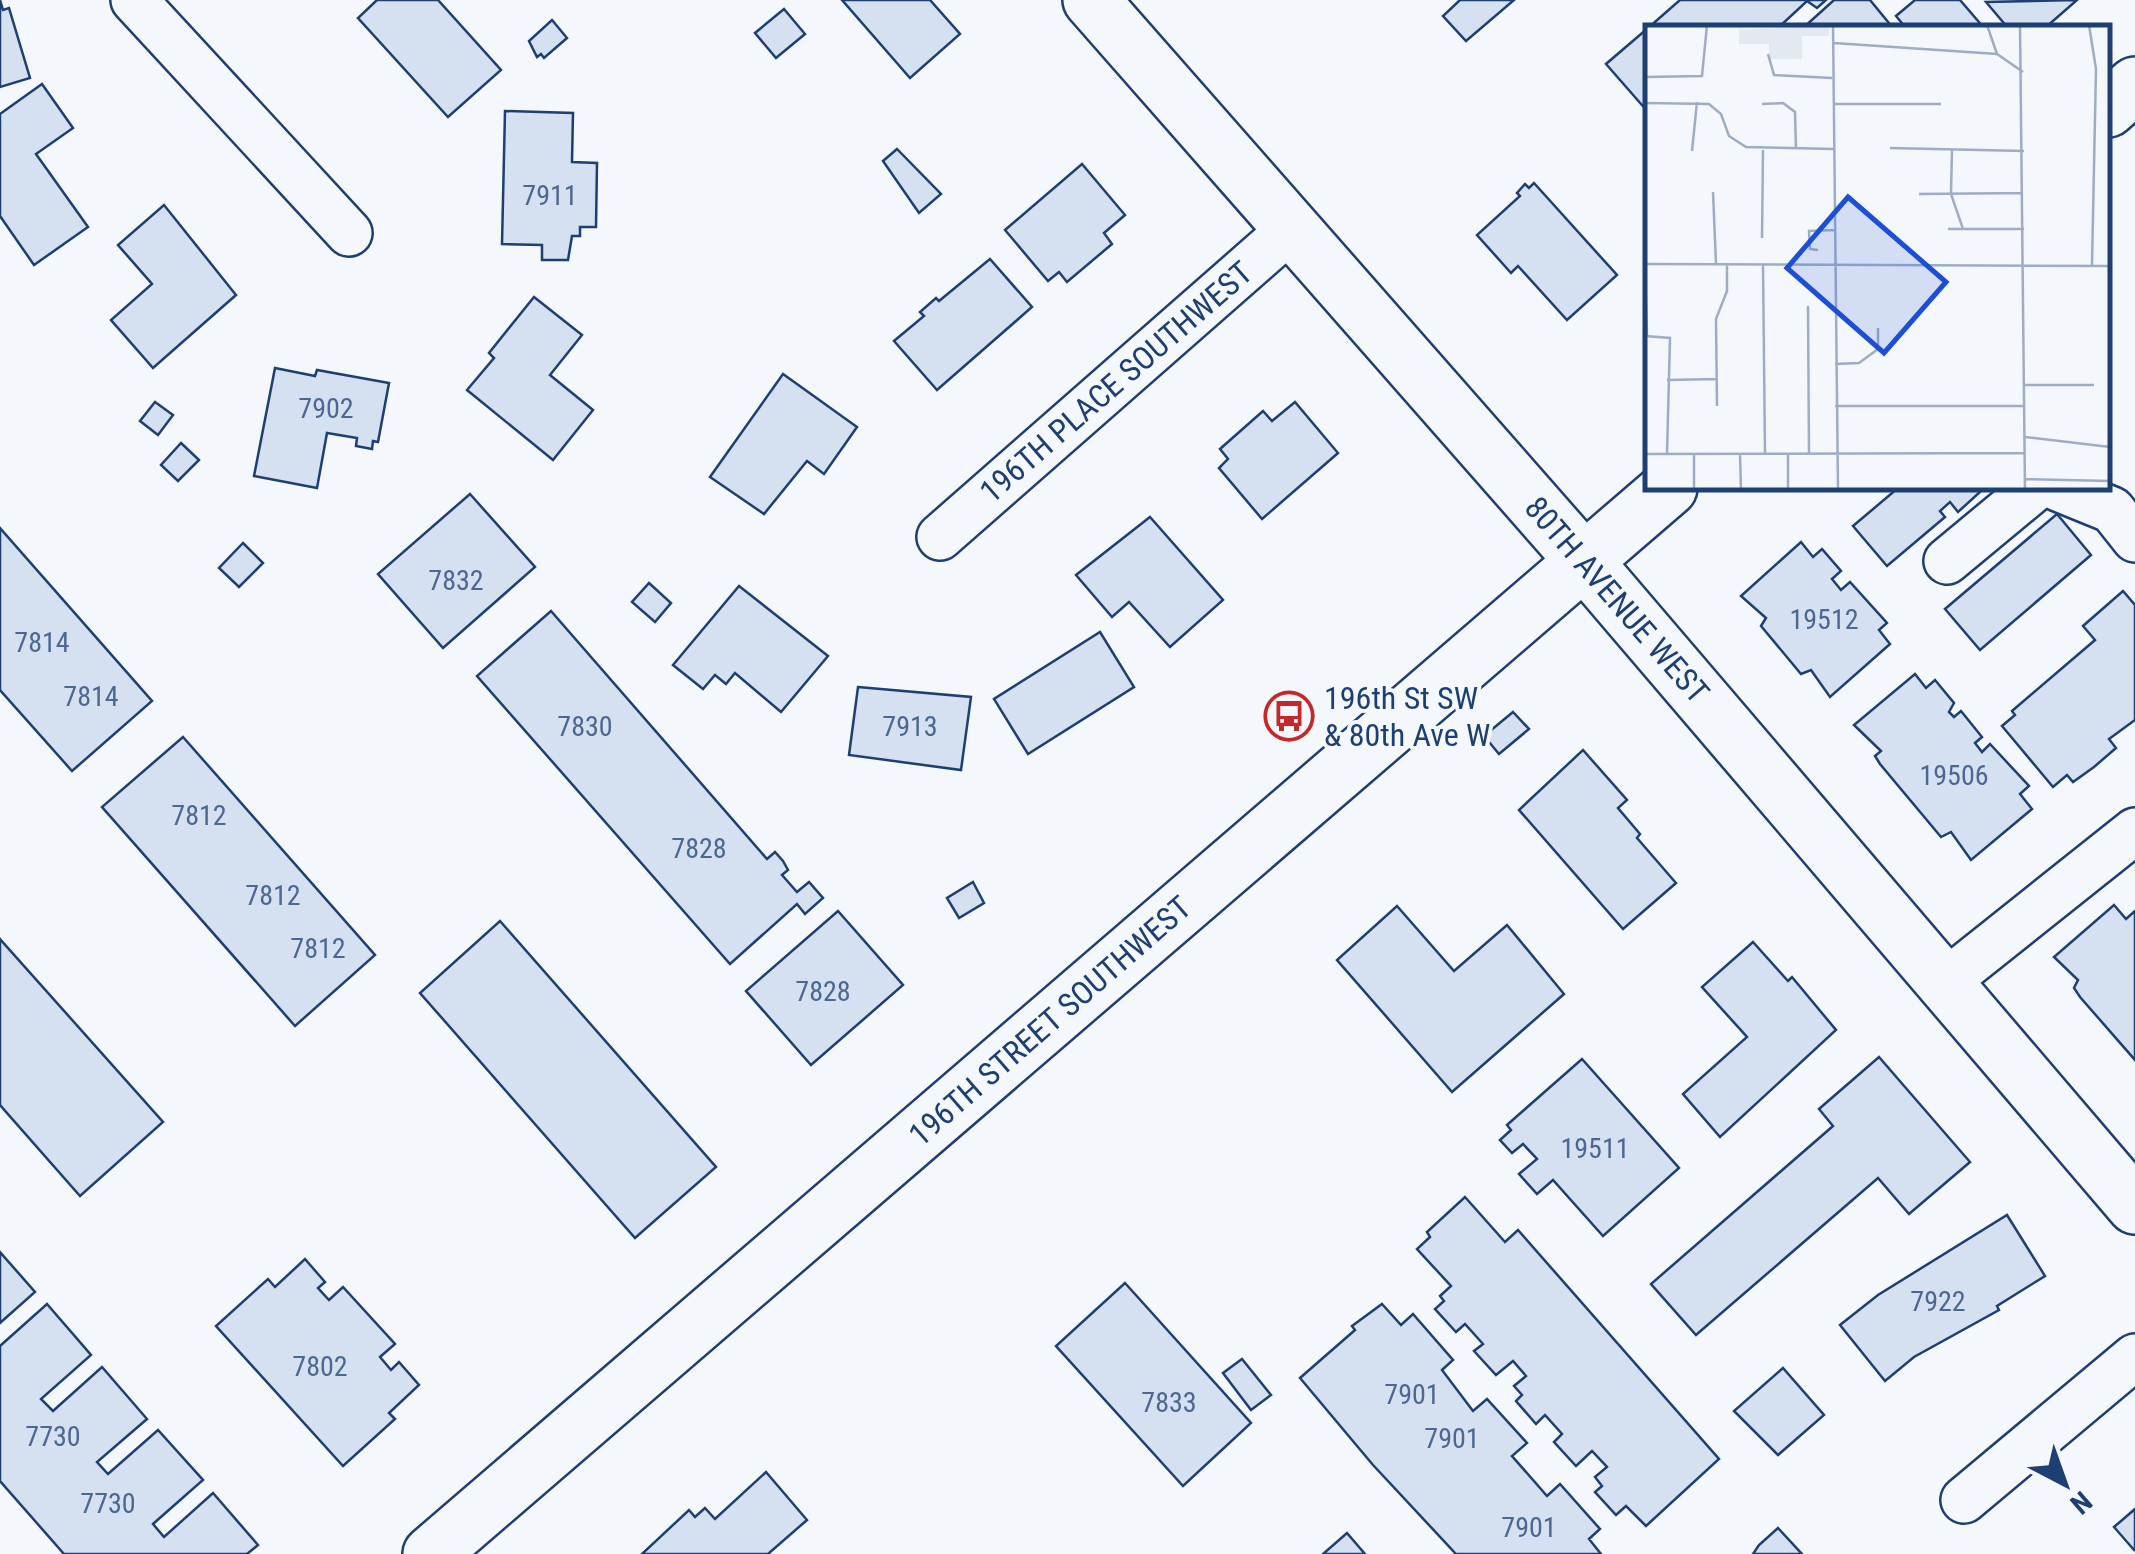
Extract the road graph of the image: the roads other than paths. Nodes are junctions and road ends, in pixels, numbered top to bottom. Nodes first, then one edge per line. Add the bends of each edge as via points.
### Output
1 (134, 0) edge
2 (1091, 0) edge
3 (2135, 86) edge
4 (2110, 107) edge
5 (1292, 228) junction
6 (349, 233) dead end
7 (1667, 490) edge
8 (2033, 490) edge
9 (2063, 490) edge
10 (940, 537) dead end
11 (2135, 539) edge
12 (1584, 560) junction
13 (1947, 562) dead end
14 (2135, 830) edge
15 (1943, 984) junction
16 (2135, 1206) edge
17 (2135, 1357) edge
18 (1964, 1500) dead end
19 (431, 1554) edge

1 - 6 street
2 - 5 main road, 80TH AVENUE WEST
3 - 4 main road
5 - 10 street, 196TH PLACE SOUTHWEST
5 - 12 main road, 80TH AVENUE WEST
7 - 12 main road, 196TH STREET SOUTHWEST
8 - 13 street
9 - 11 street via 2112,510
12 - 15 main road, 80TH AVENUE WEST
12 - 19 main road, 196TH STREET SOUTHWEST
14 - 15 street
15 - 16 main road, 80TH AVENUE WEST
17 - 18 street

